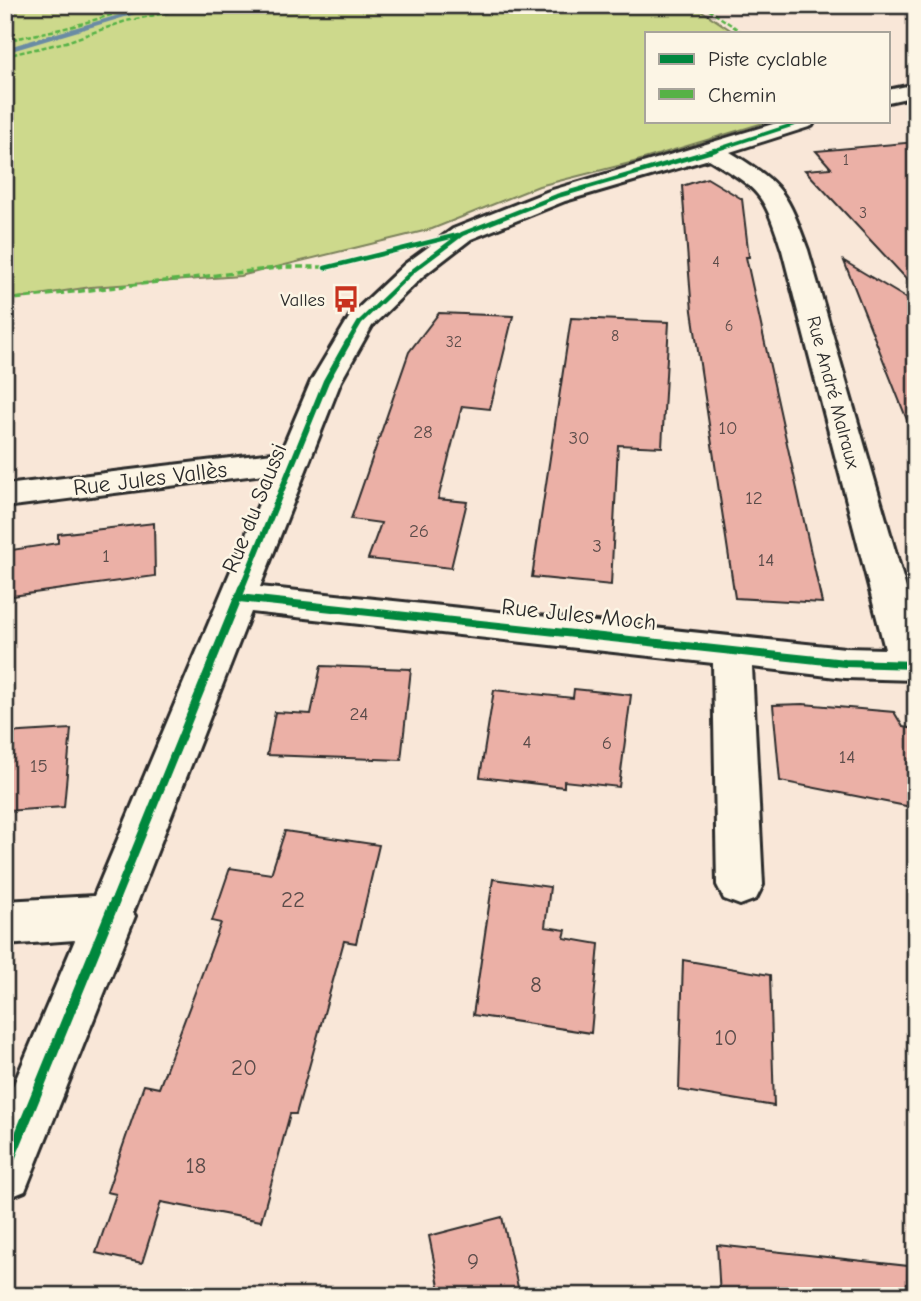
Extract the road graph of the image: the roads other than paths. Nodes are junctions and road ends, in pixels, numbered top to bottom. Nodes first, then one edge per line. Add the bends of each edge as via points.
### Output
1 (916, 90) edge
2 (890, 96) edge
3 (801, 122) edge
4 (712, 151) junction
5 (295, 460) junction
6 (5, 496) edge
7 (239, 598) junction
8 (732, 650) junction
9 (912, 665) edge
10 (740, 885) dead end
11 (111, 916) junction
12 (5, 923) edge
13 (5, 1171) edge

1 - 2 street
3 - 4 street, Rue du Saussi
4 - 5 street, Rue du Saussi via 557,196 461,234 414,270 360,322 326,381
4 - 9 street, Rue André Malraux via 758,179 779,203
5 - 6 street, Rue Jules Vallès
5 - 7 street, Rue du Saussi
7 - 8 street, Rue Jules Moch
7 - 11 street, Rue du Saussi
8 - 9 street, Rue Jules Moch via 845,663
8 - 10 street
11 - 12 street
11 - 13 street, Rue du Saussi

